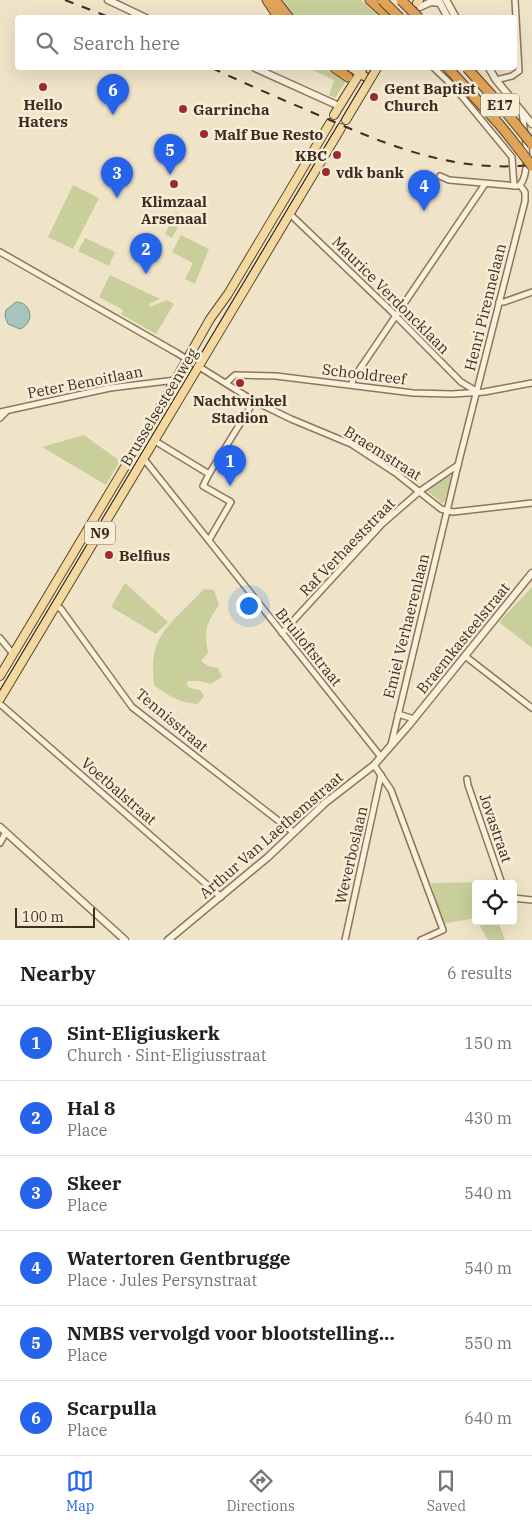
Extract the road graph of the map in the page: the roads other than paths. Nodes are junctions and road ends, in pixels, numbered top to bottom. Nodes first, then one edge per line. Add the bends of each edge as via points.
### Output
1 (108, 0) edge
2 (267, 0) edge
3 (275, 0) edge
4 (370, 0) edge
5 (382, 0) edge
6 (402, 0) edge
7 (515, 0) edge
8 (441, 1) edge
9 (419, 3) edge
10 (140, 15) edge
11 (276, 15) edge
12 (288, 15) edge
13 (387, 15) edge
14 (397, 15) edge
15 (416, 15) edge
16 (447, 15) edge
17 (453, 15) edge
18 (516, 15) edge
19 (517, 36) edge
20 (259, 70) edge
21 (339, 70) edge
22 (362, 70) edge
23 (375, 70) edge
24 (436, 70) edge
25 (450, 70) edge
26 (469, 70) edge
27 (486, 70) edge
28 (490, 70) edge
29 (495, 78) junction
30 (352, 79) junction
31 (369, 80) junction
32 (339, 106) junction
33 (526, 114) edge
34 (334, 115) dead end
35 (346, 120) dead end
36 (330, 123) dead end
37 (532, 124) edge
38 (341, 128) dead end
39 (532, 144) edge
40 (532, 166) edge
41 (440, 176) dead end
42 (485, 184) junction
43 (517, 186) junction
44 (290, 214) junction
45 (0, 252) edge
46 (532, 292) edge
47 (499, 302) junction
48 (395, 315) junction
49 (187, 358) junction
50 (200, 366) junction
51 (176, 380) junction
52 (226, 383) junction
53 (532, 383) edge
54 (352, 385) junction
55 (477, 391) junction
56 (254, 401) junction
57 (7, 411) junction
58 (0, 412) edge
59 (0, 418) edge
60 (155, 441) junction
61 (144, 459) junction
62 (458, 465) junction
63 (210, 474) junction
64 (420, 491) junction
65 (532, 503) edge
66 (448, 510) junction
67 (209, 540) junction
68 (532, 573) edge
69 (56, 606) junction
70 (282, 633) junction
71 (0, 638) edge
72 (13, 654) junction
73 (465, 656) junction
74 (0, 676) edge
75 (0, 699) edge
76 (0, 704) edge
77 (532, 708) edge
78 (398, 714) junction
79 (414, 719) junction
80 (390, 748) junction
81 (381, 757) junction
82 (374, 765) junction
83 (381, 775) junction
84 (467, 779) dead end
85 (0, 826) edge
86 (6, 832) junction
87 (293, 832) junction
88 (0, 843) edge
89 (501, 880) edge
90 (220, 897) junction
91 (517, 898) edge
92 (532, 900) edge
93 (125, 940) edge
94 (168, 940) edge
95 (345, 940) edge
96 (421, 940) edge

1 - 10 street
2 - 11 highway
3 - 12 highway
4 - 13 highway
5 - 14 highway, bridge
6 - 15 highway, bridge
7 - 18 street
8 - 9 street
8 - 16 street
8 - 17 street
19 - 29 street via 519,71 512,76
20 - 32 street
21 - 30 highway
22 - 30 main road
22 - 31 main road
23 - 31 main road
24 - 43 street via 512,157
25 - 40 highway, E17, bridge
26 - 39 highway, E17, bridge
27 - 29 street
28 - 29 street
29 - 33 street
30 - 31 main road via 362,83
30 - 32 main road
31 - 35 main road
32 - 34 main road
33 - 37 street
33 - 43 street, Henri Pirennelaan via 527,168 524,181
36 - 49 main road, Brusselsesteenweg / N9
38 - 44 main road, Brusselsesteenweg / N9
41 - 42 street
42 - 43 street
42 - 48 street
43 - 47 street, Henri Pirennelaan via 524,189 526,196
44 - 48 street, Maurice Verdoncklaan
44 - 50 main road, Brusselsesteenweg / N9
45 - 49 street
46 - 47 street
47 - 55 street, Henri Pirennelaan
48 - 54 street
48 - 55 street, Maurice Verdoncklaan via 461,382
49 - 50 street
49 - 51 main road, Brusselsesteenweg / N9
50 - 52 street
50 - 60 main road, Brusselsesteenweg / N9
51 - 57 street, Peter Benoitlaan via 110,388
51 - 72 main road, Brusselsesteenweg / N9
52 - 54 street, Schooldreef via 235,375
52 - 56 street, Braemstraat
53 - 55 street, Schooldreef
54 - 55 street, Schooldreef via 413,393
55 - 62 street, Henri Pirennelaan
56 - 63 street
56 - 64 street, Braemstraat via 351,444
57 - 58 street, Peter Benoitlaan
57 - 59 street
60 - 61 main road, Brusselsesteenweg / N9
60 - 63 street
61 - 67 street, Bruiloftstraat
61 - 69 main road, Brusselsesteenweg / N9
62 - 64 street, Raf Verhaeststraat
62 - 66 street, Henri Pirennelaan
63 - 67 street via 203,486 231,502
64 - 66 street, Braemstraat via 441,509
64 - 70 street, Raf Verhaeststraat via 382,524
65 - 66 street
66 - 78 street, Emiel Verhaerenlaan
67 - 70 street, Bruiloftstraat
68 - 73 street, Braemkasteelstraat
69 - 75 main road, Brusselsesteenweg / N9
69 - 87 street, Tennisstraat via 132,707
70 - 81 street, Bruiloftstraat
71 - 72 street
72 - 74 main road, Brusselsesteenweg / N9
73 - 77 street
73 - 79 street, Braemkasteelstraat
76 - 90 street, Voetbalstraat
78 - 79 street
78 - 80 street, Emiel Verhaerenlaan
79 - 80 street, Braemkasteelstraat
80 - 81 street, Arthur Van Laethemstraat
81 - 82 street, Arthur Van Laethemstraat
82 - 83 street
82 - 87 street, Arthur Van Laethemstraat
83 - 95 street, Weverboslaan
83 - 96 street via 391,790 443,930
84 - 89 street, Jovastraat
85 - 86 street
86 - 88 street
86 - 93 street
87 - 90 street, Arthur Van Laethemstraat
90 - 94 street, Arthur Van Laethemstraat
91 - 92 street

